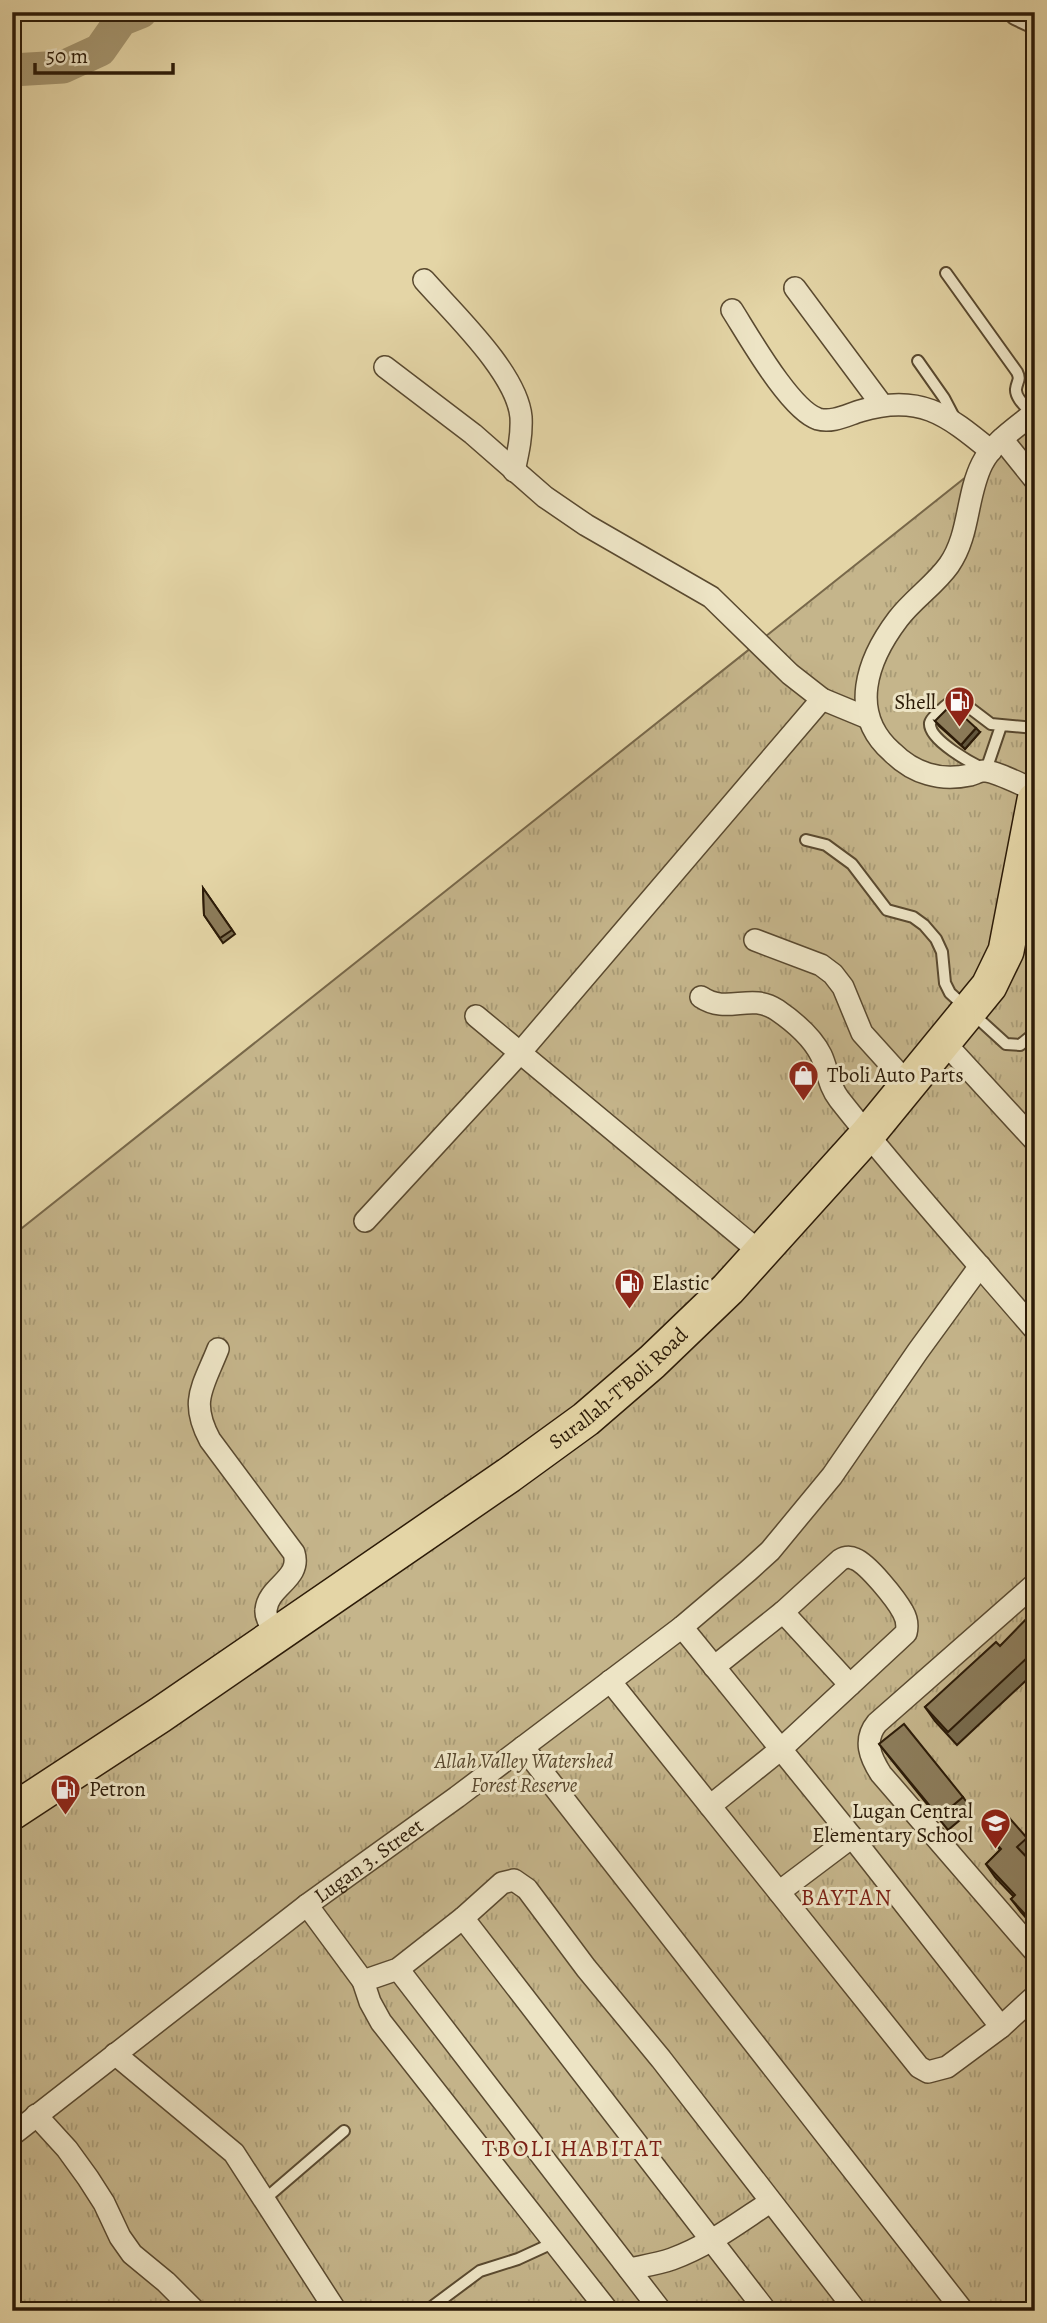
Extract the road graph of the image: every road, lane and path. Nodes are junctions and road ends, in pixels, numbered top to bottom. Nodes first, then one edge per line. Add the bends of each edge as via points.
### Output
1 (1018, 12) edge
2 (1035, 20) edge
3 (946, 273) dead end
4 (424, 280) dead end
5 (795, 288) dead end
6 (732, 310) dead end
7 (918, 361) dead end
8 (385, 367) dead end
9 (882, 405) junction
10 (1034, 413) edge
11 (958, 424) junction
12 (996, 445) junction
13 (513, 471) junction
14 (1035, 480) edge
15 (822, 699) junction
16 (868, 718) junction
17 (1001, 726) junction
18 (1035, 728) edge
19 (986, 770) junction
20 (1035, 790) edge
21 (1035, 800) edge
22 (806, 840) dead end
23 (755, 940) dead end
24 (701, 997) dead end
25 (969, 1011) junction
26 (476, 1016) dead end
27 (1035, 1033) edge
28 (944, 1042) junction
29 (519, 1054) junction
30 (909, 1085) junction
31 (867, 1135) junction
32 (1035, 1141) edge
33 (365, 1221) dead end
34 (761, 1252) junction
35 (980, 1266) junction
36 (1035, 1330) edge
37 (218, 1349) dead end
38 (1035, 1584) edge
39 (783, 1612) junction
40 (682, 1627) junction
41 (277, 1635) junction
42 (714, 1667) junction
43 (610, 1681) junction
44 (850, 1685) junction
45 (523, 1747) junction
46 (781, 1749) junction
47 (710, 1806) junction
48 (12, 1812) edge
49 (852, 1837) junction
50 (779, 1892) junction
51 (307, 1905) junction
52 (463, 1919) junction
53 (1035, 1952) edge
54 (398, 1969) junction
55 (363, 1981) junction
56 (1035, 1996) edge
57 (1001, 2027) junction
58 (115, 2054) junction
59 (36, 2115) junction
60 (344, 2131) dead end
61 (12, 2135) edge
62 (264, 2199) junction
63 (770, 2202) junction
64 (712, 2241) junction
65 (555, 2242) junction
66 (629, 2269) junction
67 (429, 2309) dead end
68 (195, 2311) edge
69 (336, 2311) edge
70 (608, 2311) edge
71 (662, 2311) edge
72 (766, 2311) edge
73 (856, 2311) edge
74 (963, 2311) edge

1 - 2 street
3 - 10 lane via 1017,372 1017,395
4 - 13 street via 500,368 514,392 520,440
5 - 9 street
6 - 9 street via 777,379 805,410 833,420
7 - 11 lane
8 - 13 street
9 - 11 street via 916,405
10 - 12 street
11 - 12 street
12 - 14 street
12 - 16 street via 976,480 957,552 910,604 882,645 868,676 864,698
13 - 15 street via 586,525 711,597
15 - 16 street
15 - 29 street
16 - 19 street via 886,747 915,769 948,777
17 - 18 lane
17 - 19 lane
17 - 19 lane via 984,720 958,700 931,720 932,730 956,754
19 - 20 street
21 - 25 main road, Surallah-T'Boli Road via 1006,951 989,986
22 - 25 lane via 826,845 845,858 887,910 924,925 942,953 950,993
23 - 30 street via 833,974 862,1032
24 - 31 street via 724,1006 758,1003 800,1029 817,1048 834,1092
25 - 27 lane via 1006,1044 1020,1045
25 - 28 main road, Surallah-T'Boli Road
26 - 29 street
28 - 30 main road, Surallah-T'Boli Road
28 - 32 street
29 - 33 street
29 - 34 street
30 - 31 main road, Surallah-T'Boli Road
31 - 34 main road, Surallah-T'Boli Road
31 - 35 street
34 - 41 main road, Surallah-T'Boli Road via 662,1352 586,1419
35 - 36 street
35 - 40 street, Lugan 3. Street via 814,1500 770,1551
37 - 41 street via 200,1394 200,1422 297,1562 266,1609
38 - 53 street via 877,1723 869,1744 881,1774
39 - 42 street
39 - 44 street
39 - 44 street via 840,1560 852,1558 865,1565 903,1610 908,1626
40 - 42 street
40 - 43 street, Lugan 3. Street
41 - 48 main road, Surallah-T'Boli Road
42 - 46 street
43 - 45 street, Lugan 3. Street
43 - 47 street
44 - 46 street
45 - 51 street, Lugan 3. Street
45 - 74 street
46 - 47 street
46 - 49 street
47 - 50 street
49 - 50 street
49 - 57 street
50 - 57 street via 919,2067 929,2071 947,2067
51 - 55 street
51 - 58 street, Lugan 3. Street
52 - 54 street
52 - 63 street via 502,1883 514,1880 527,1889
52 - 64 street
54 - 55 street
54 - 66 street
55 - 65 street via 381,2022
56 - 57 street
58 - 59 street, Lugan 3. Street
58 - 62 street via 226,2145
59 - 61 street, Lugan 3. Street
59 - 68 street via 88,2178 132,2254
60 - 62 lane
62 - 69 street
63 - 64 street
63 - 73 street
64 - 66 street via 669,2260
64 - 72 street
65 - 67 lane via 480,2271
65 - 70 street
66 - 71 street

